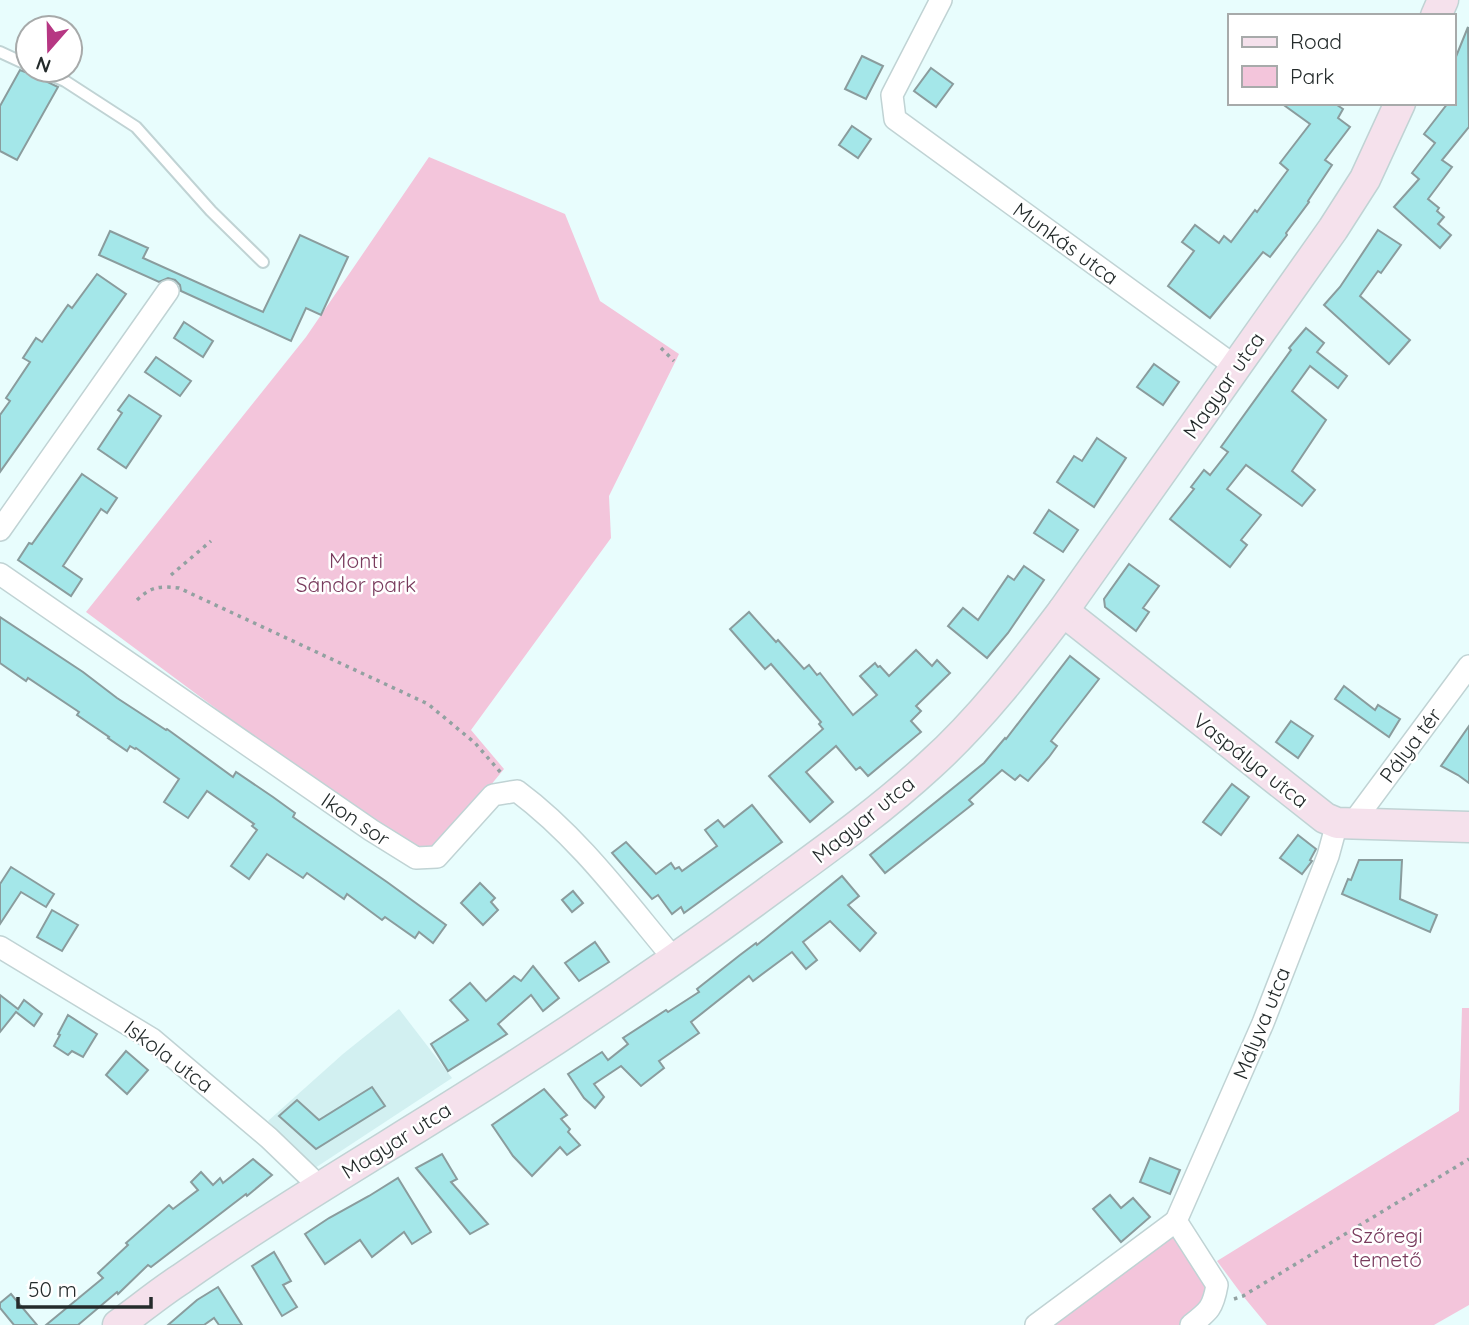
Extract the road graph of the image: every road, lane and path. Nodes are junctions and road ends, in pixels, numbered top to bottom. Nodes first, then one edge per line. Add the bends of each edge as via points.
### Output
1 (941, 0) edge
2 (70, 84) edge
3 (1399, 105) edge
4 (263, 262) dead end
5 (168, 291) dead end
6 (661, 348) dead end
7 (674, 361) dead end
8 (1236, 367) junction
9 (0, 530) edge
10 (211, 541) dead end
11 (0, 574) edge
12 (171, 575) dead end
13 (137, 600) dead end
14 (1063, 611) junction
15 (1469, 666) edge
16 (517, 792) junction
17 (1344, 823) junction
18 (1469, 827) edge
19 (0, 947) edge
20 (675, 960) junction
21 (1469, 1159) edge
22 (321, 1188) junction
23 (1176, 1221) junction
24 (1215, 1295) junction
25 (118, 1325) edge
26 (1036, 1325) edge
27 (1191, 1325) edge

1 - 8 street, Munkás utca via 892,95 895,119
2 - 4 lane via 136,127
3 - 8 street, Magyar utca via 1365,178
5 - 9 street
6 - 7 path
8 - 14 street, Magyar utca
10 - 12 path
11 - 16 street, Ikon sor via 416,858 438,857 493,795
13 - 16 path via 149,590 179,588 428,704 475,743
14 - 17 street, Vaspálya utca via 1325,818
14 - 20 street, Magyar utca via 1017,672 931,765
15 - 17 street, Pálya tér
16 - 20 street via 575,844
17 - 18 street
17 - 23 street, Mályva utca
19 - 22 street, Iskola utca via 152,1039
20 - 22 street, Magyar utca
21 - 24 path via 1243,1296 1234,1300
22 - 25 street, Magyar utca
23 - 24 street via 1217,1285
23 - 26 street, Mályva utca
24 - 27 street via 1214,1303

